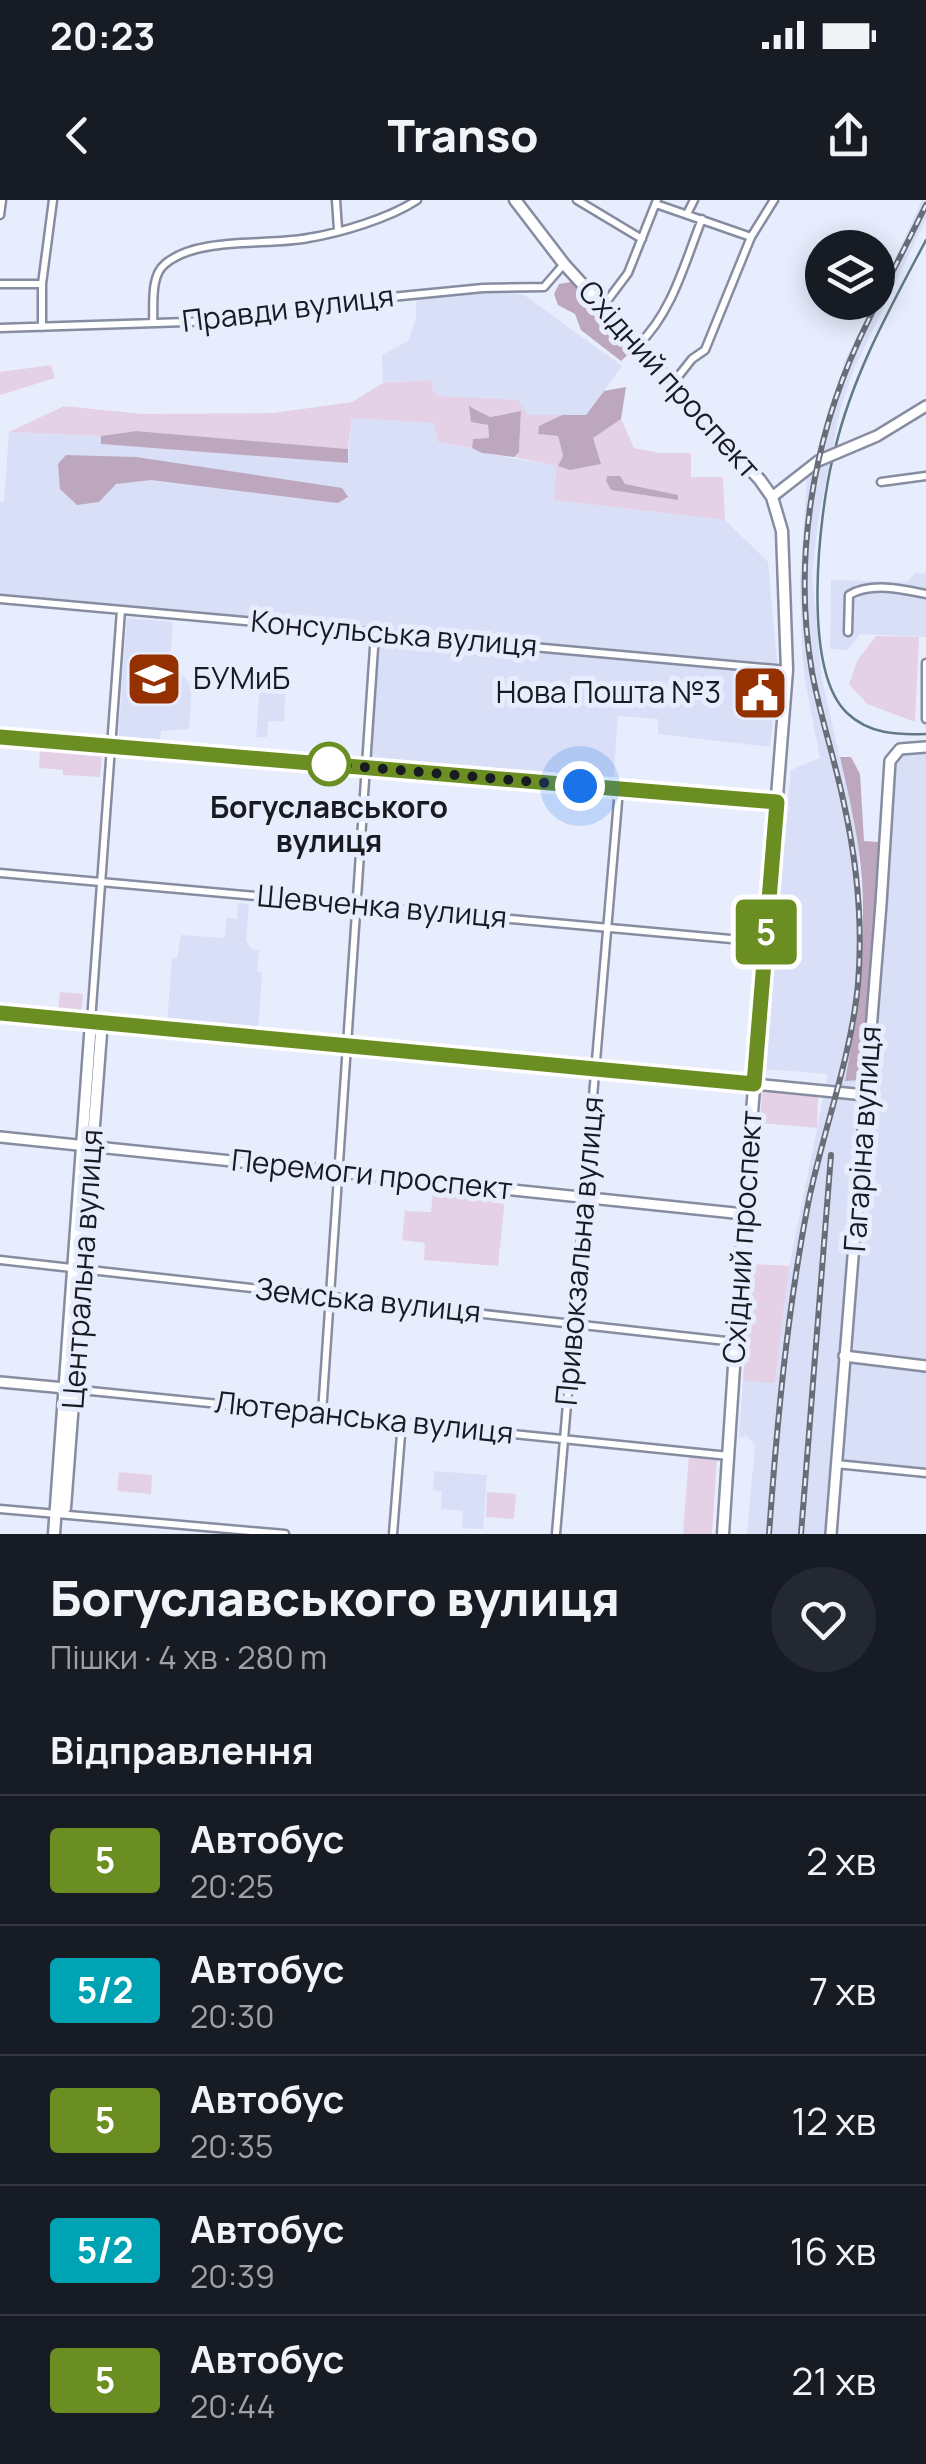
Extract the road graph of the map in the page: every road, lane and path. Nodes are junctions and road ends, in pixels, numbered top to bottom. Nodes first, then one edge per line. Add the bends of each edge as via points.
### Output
1 (2, 200) edge
2 (53, 200) edge
3 (336, 200) edge
4 (417, 200) edge
5 (515, 200) edge
6 (694, 200) edge
7 (774, 200) edge
8 (582, 201) edge
9 (657, 202) edge
10 (687, 214) junction
11 (0, 215) edge
12 (702, 220) junction
13 (338, 229) junction
14 (751, 237) junction
15 (642, 239) junction
16 (564, 264) junction
17 (0, 284) edge
18 (42, 284) junction
19 (604, 305) junction
20 (153, 323) junction
21 (42, 326) junction
22 (0, 328) edge
23 (638, 345) junction
24 (672, 383) junction
25 (926, 406) edge
26 (926, 476) edge
27 (881, 482) dead end
28 (772, 497) junction
29 (926, 594) edge
30 (0, 599) edge
31 (121, 610) junction
32 (376, 632) junction
33 (848, 632) dead end
34 (926, 663) edge
35 (787, 670) junction
36 (926, 719) edge
37 (0, 736) edge
38 (110, 746) junction
39 (926, 747) edge
40 (366, 767) junction
41 (619, 789) junction
42 (777, 802) junction
43 (0, 873) edge
44 (100, 882) junction
45 (358, 904) junction
46 (608, 927) junction
47 (765, 942) junction
48 (0, 1013) edge
49 (91, 1022) junction
50 (346, 1046) junction
51 (596, 1069) junction
52 (754, 1084) junction
53 (865, 1094) junction
54 (0, 1137) edge
55 (88, 1146) junction
56 (338, 1172) junction
57 (584, 1198) junction
58 (744, 1214) junction
59 (0, 1260) edge
60 (78, 1268) junction
61 (329, 1296) junction
62 (573, 1324) junction
63 (736, 1342) junction
64 (844, 1356) junction
65 (926, 1366) edge
66 (0, 1382) edge
67 (70, 1389) junction
68 (322, 1413) junction
69 (402, 1422) junction
70 (563, 1438) junction
71 (729, 1456) junction
72 (836, 1464) junction
73 (926, 1473) edge
74 (0, 1509) edge
75 (56, 1514) junction
76 (54, 1534) edge
77 (284, 1534) edge
78 (393, 1534) edge
79 (556, 1534) edge
80 (723, 1534) edge
81 (831, 1534) edge

1 - 11 street
2 - 18 street
3 - 13 street
4 - 13 street
5 - 16 main road, Східний проспект
6 - 10 street
7 - 14 street
8 - 15 street
9 - 10 street
9 - 15 street
10 - 12 street
12 - 14 street
12 - 23 street via 664,313
13 - 20 street via 176,257 162,266 155,284
14 - 24 street via 705,350
15 - 19 street
16 - 19 main road, Східний проспект
16 - 20 street, Правди вулиця via 544,288 482,288 327,304 263,318
17 - 18 street
18 - 21 street
19 - 23 main road, Східний проспект
20 - 21 street, Правди вулиця
21 - 22 street, Правди вулиця
23 - 24 main road, Східний проспект
24 - 28 main road, Східний проспект
25 - 28 street via 822,459
26 - 27 street
28 - 35 main road, Східний проспект via 782,531
29 - 33 street via 860,589 849,595
30 - 31 street, Консульська вулиця
31 - 32 street, Консульська вулиця
31 - 38 street, Центральна вулиця
32 - 35 street, Консульська вулиця
32 - 40 street
34 - 36 street
35 - 42 main road, Східний проспект
37 - 38 main road
38 - 40 main road
38 - 44 street, Центральна вулиця
39 - 53 street, Гагаріна вулиця via 900,749 890,761
40 - 41 main road
40 - 45 street
41 - 42 main road
41 - 46 street, Привокзальна вулиця
42 - 47 main road, Східний проспект
43 - 44 street, Шевченка вулиця
44 - 45 street, Шевченка вулиця
44 - 49 street, Центральна вулиця
45 - 46 street, Шевченка вулиця
45 - 50 street
46 - 47 street, Шевченка вулиця
46 - 51 street, Привокзальна вулиця
47 - 52 main road, Східний проспект
48 - 49 main road
49 - 50 main road
49 - 55 main road, Центральна вулиця
50 - 51 main road
50 - 56 street
51 - 52 main road
51 - 57 street, Привокзальна вулиця
52 - 53 street
52 - 58 main road, Східний проспект
53 - 64 street, Гагаріна вулиця
54 - 55 street, Перемоги проспект
55 - 56 street, Перемоги проспект
55 - 60 main road, Центральна вулиця
56 - 57 street, Перемоги проспект
56 - 61 street
57 - 58 street, Перемоги проспект
57 - 62 street, Привокзальна вулиця
58 - 63 main road, Східний проспект
59 - 60 street, Земська вулиця
60 - 61 street, Земська вулиця
60 - 67 main road, Центральна вулиця
61 - 62 street, Земська вулиця
61 - 68 street
62 - 63 street, Земська вулиця
62 - 70 street, Привокзальна вулиця
63 - 71 main road, Східний проспект
64 - 65 street
64 - 72 street, Гагаріна вулиця
66 - 67 street, Лютеранська вулиця
67 - 68 street, Лютеранська вулиця
67 - 75 main road, Центральна вулиця via 65,1508
68 - 69 street, Лютеранська вулиця
69 - 70 street, Лютеранська вулиця
69 - 78 street
70 - 71 street, Лютеранська вулиця
70 - 79 street, Привокзальна вулиця
71 - 80 main road, Східний проспект
72 - 73 street
72 - 81 street, Гагаріна вулиця
74 - 75 street
75 - 76 main road, Центральна вулиця
75 - 77 street

